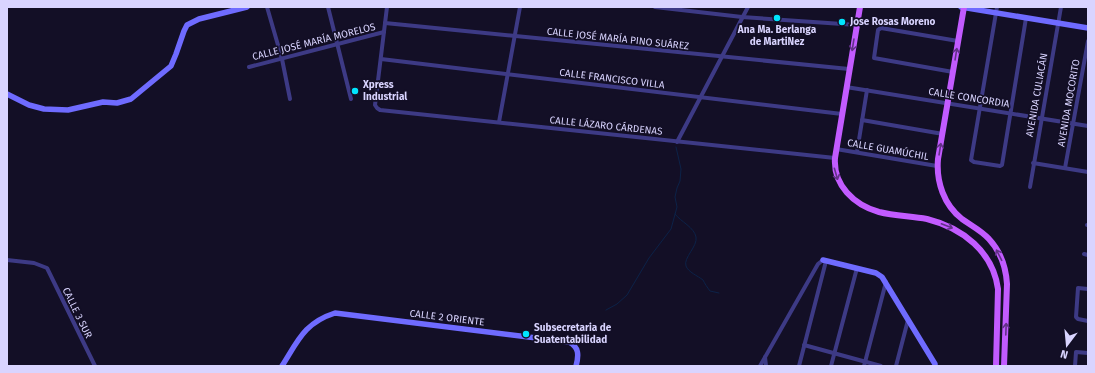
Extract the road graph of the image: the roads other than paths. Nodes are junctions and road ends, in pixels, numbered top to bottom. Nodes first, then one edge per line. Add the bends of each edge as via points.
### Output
1 (247, 7) edge
2 (267, 7) edge
3 (328, 7) edge
4 (387, 7) edge
5 (520, 7) edge
6 (655, 7) edge
7 (748, 7) edge
8 (860, 7) edge
9 (963, 7) edge
10 (1061, 7) edge
11 (996, 10) edge
12 (742, 17) junction
13 (1026, 18) junction
14 (385, 23) junction
15 (1058, 23) junction
16 (857, 25) junction
17 (1088, 28) edge
18 (384, 32) junction
19 (514, 36) junction
20 (958, 41) junction
21 (1088, 41) edge
22 (336, 43) junction
23 (721, 57) junction
24 (282, 59) junction
25 (381, 59) junction
26 (249, 66) dead end
27 (850, 69) junction
28 (953, 72) junction
29 (507, 75) junction
30 (846, 87) junction
31 (867, 90) junction
32 (7, 94) edge
33 (351, 98) dead end
34 (700, 98) junction
35 (290, 100) dead end
36 (948, 103) junction
37 (980, 108) junction
38 (1010, 113) junction
39 (842, 114) junction
40 (1042, 118) junction
41 (862, 120) junction
42 (499, 122) junction
43 (1074, 124) junction
44 (1088, 126) edge
45 (942, 134) junction
46 (677, 142) junction
47 (836, 148) junction
48 (857, 152) junction
49 (835, 158) junction
50 (1034, 163) junction
51 (938, 166) junction
52 (1065, 168) junction
53 (1088, 172) edge
54 (1030, 187) dead end
55 (7, 260) edge
56 (825, 261) junction
57 (857, 268) junction
58 (886, 282) junction
59 (1088, 289) edge
60 (908, 319) junction
61 (1088, 321) edge
62 (804, 345) junction
63 (834, 353) junction
64 (1088, 353) edge
65 (766, 356) junction
66 (865, 364) edge
67 (935, 365) edge
68 (94, 366) edge
69 (282, 366) edge
70 (576, 366) edge
71 (760, 366) edge
72 (766, 366) edge
73 (799, 366) edge
74 (831, 366) edge
75 (881, 366) edge
76 (896, 366) edge
77 (996, 366) edge
78 (1004, 366) edge
79 (1074, 366) edge

1 - 32 street via 199,19 187,25 171,66 131,99 68,110 44,109
2 - 24 street
3 - 22 street
4 - 14 street
5 - 19 street
6 - 12 street
7 - 12 street
8 - 16 main road
9 - 11 street
9 - 20 main road
10 - 15 street, AVENIDA CULIACÁN
11 - 13 street
11 - 37 street
12 - 16 street
12 - 23 street
13 - 15 street
13 - 38 street
14 - 18 street
14 - 19 street, CALLE JOSÉ MARÍA PINO SUÁREZ
15 - 17 street
15 - 40 street, AVENIDA CULIACÁN
16 -> 27 main road
18 - 22 street, CALLE JOSÉ MARÍA MORELOS
18 - 25 street
19 - 23 street, CALLE JOSÉ MARÍA PINO SUÁREZ
19 - 29 street
28 -> 20 main road
20 - 28 street via 879,28 874,58
21 - 43 street, AVENIDA MOCORITO
22 - 24 street, CALLE JOSÉ MARÍA MORELOS
22 - 33 street
23 - 27 street, CALLE JOSÉ MARÍA PINO SUÁREZ
23 - 34 street
24 - 26 street, CALLE JOSÉ MARÍA MORELOS
24 - 35 street
25 - 29 street, CALLE FRANCISCO VILLA
25 - 42 street, CALLE LÁZARO CÁRDENAS via 375,105 380,110
27 - 30 main road
28 - 36 main road
29 - 34 street, CALLE FRANCISCO VILLA
29 - 42 street
30 - 31 street, CALLE CONCORDIA
30 - 39 main road
31 - 36 street, CALLE CONCORDIA
31 - 41 street
34 - 39 street, CALLE FRANCISCO VILLA
34 - 46 street
36 - 37 street, CALLE CONCORDIA
36 - 45 main road
37 - 38 street, CALLE CONCORDIA
37 - 38 street via 971,160 1001,166
38 - 40 street, CALLE CONCORDIA
39 - 47 main road
40 - 43 street, CALLE CONCORDIA
40 - 50 street, AVENIDA CULIACÁN
41 - 45 street
41 - 48 street
42 - 46 street, CALLE LÁZARO CÁRDENAS
43 - 44 street, CALLE CONCORDIA
43 - 52 street, AVENIDA MOCORITO
51 -> 45 main road
46 - 49 street, CALLE LÁZARO CÁRDENAS
47 - 48 street, CALLE GUAMÚCHIL
47 - 49 main road
48 - 51 street, CALLE GUAMÚCHIL
49 -> 77 main road via 834,167 838,181 858,202 878,212 927,219 955,229 986,256 998,289
50 - 52 street
50 - 54 street, AVENIDA CULIACÁN
78 -> 51 main road via 1006,272 1000,254 989,239 958,216 948,203 941,188
52 - 53 street
55 - 68 street, CALLE 3 SUR via 47,268
56 - 57 street
56 - 62 street
56 - 65 street via 818,264
57 - 58 street via 879,274
57 - 63 street
58 - 60 street
58 - 66 street
59 - 61 street via 1078,288 1077,318
60 - 67 street
60 - 76 street
62 - 63 street
62 - 73 street
63 - 66 street
63 - 74 street
64 - 79 street via 1076,352
65 - 71 street
65 - 72 street
66 - 75 street
69 - 70 street, CALLE 2 ORIENTE via 302,334 314,323 335,314 569,342 577,349 579,358

